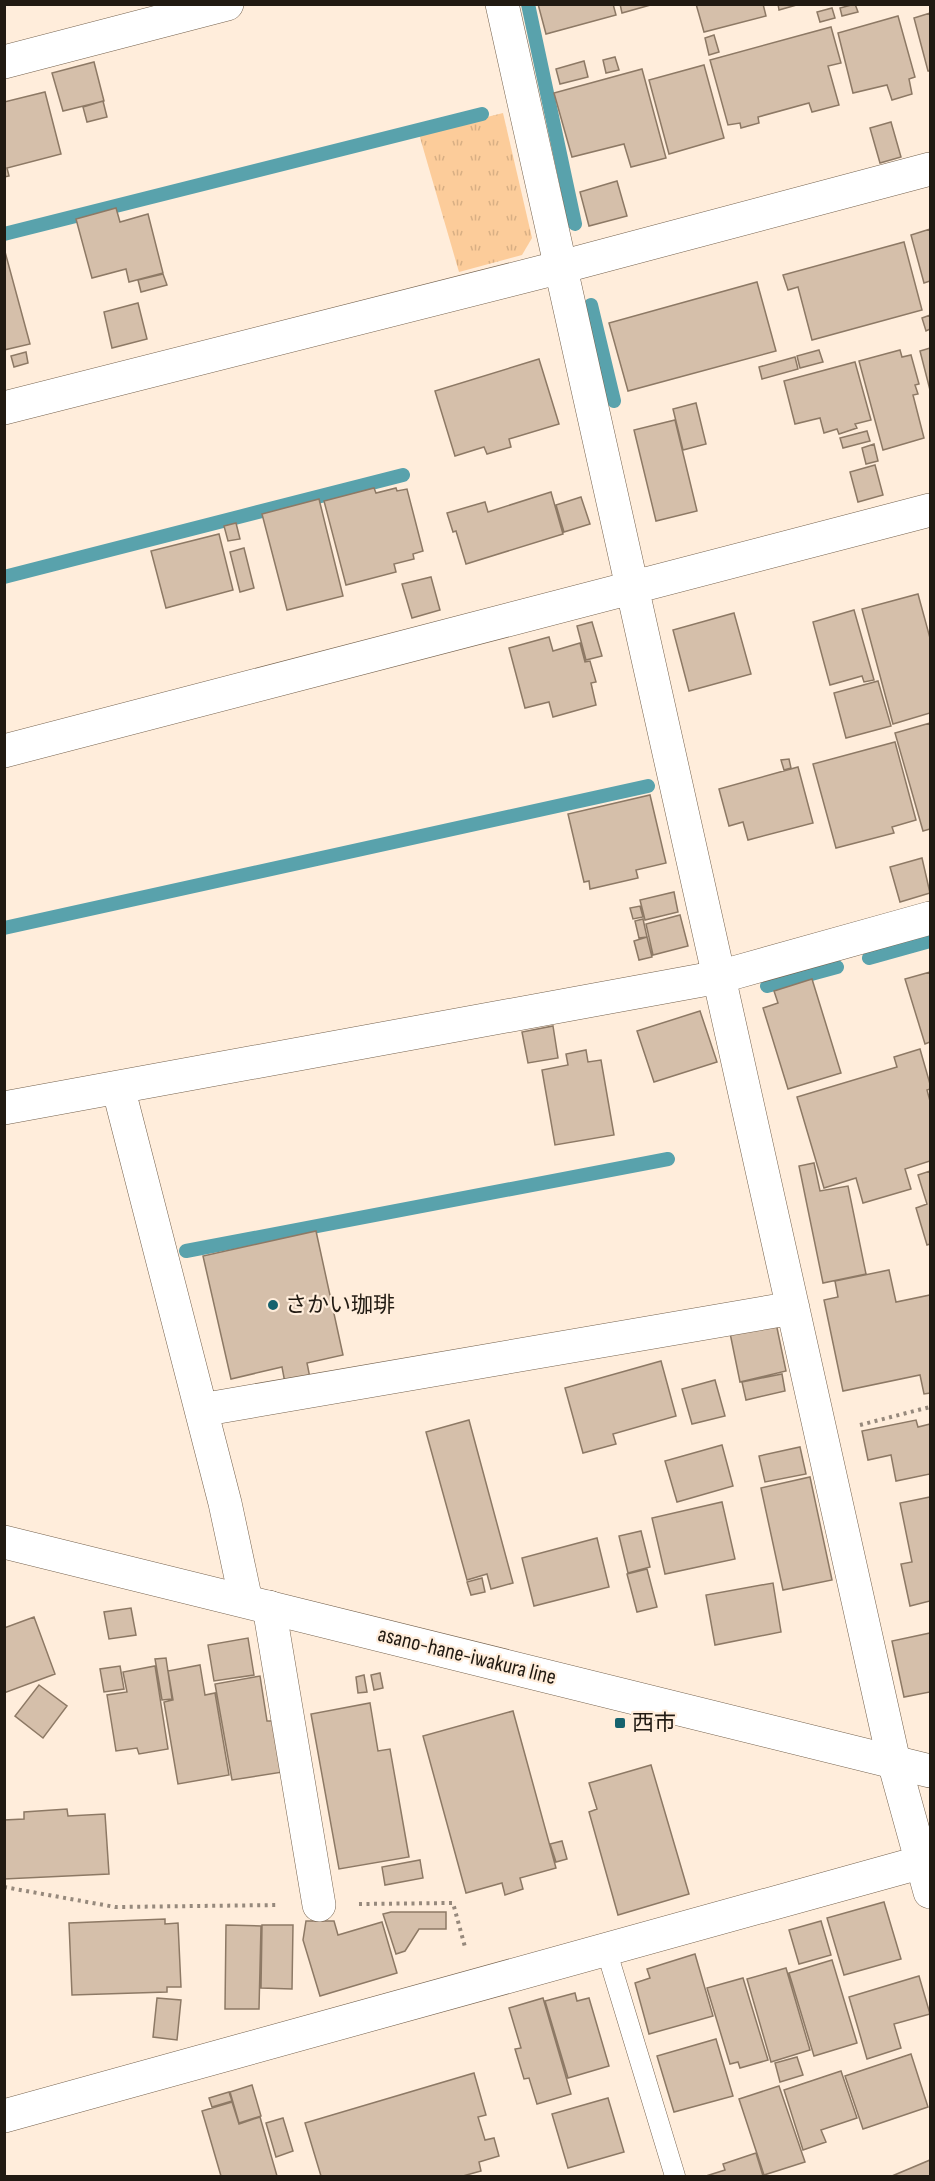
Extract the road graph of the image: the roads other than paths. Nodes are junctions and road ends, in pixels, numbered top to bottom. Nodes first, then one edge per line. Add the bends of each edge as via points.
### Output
1 (227, 4) edge
2 (502, 4) edge
3 (4, 62) edge
4 (930, 169) edge
5 (561, 267) junction
6 (4, 408) edge
7 (930, 510) edge
8 (632, 586) junction
9 (4, 751) edge
10 (930, 918) edge
11 (719, 977) junction
12 (118, 1087) junction
13 (4, 1108) edge
14 (793, 1308) junction
15 (201, 1410) junction
16 (4, 1542) edge
17 (258, 1604) junction
18 (894, 1762) junction
19 (930, 1771) edge
20 (928, 1870) edge
21 (319, 1905) road end
22 (606, 1949) junction
23 (4, 2116) edge
24 (675, 2176) edge

1 - 3 street
2 - 5 street
4 - 5 street
5 - 6 street
5 - 8 street
7 - 8 street
8 - 9 street
8 - 11 street
10 - 11 street
11 - 12 street
11 - 14 street
12 - 13 street
12 - 15 street
14 - 15 street
14 - 18 street
15 - 17 street via 225,1503
16 - 17 street, asano-hane-iwakura line
17 - 18 street, asano-hane-iwakura line
17 - 21 street
18 - 19 street, asano-hane-iwakura line
18 - 20 street
20 - 22 street
22 - 23 street
22 - 24 lane

